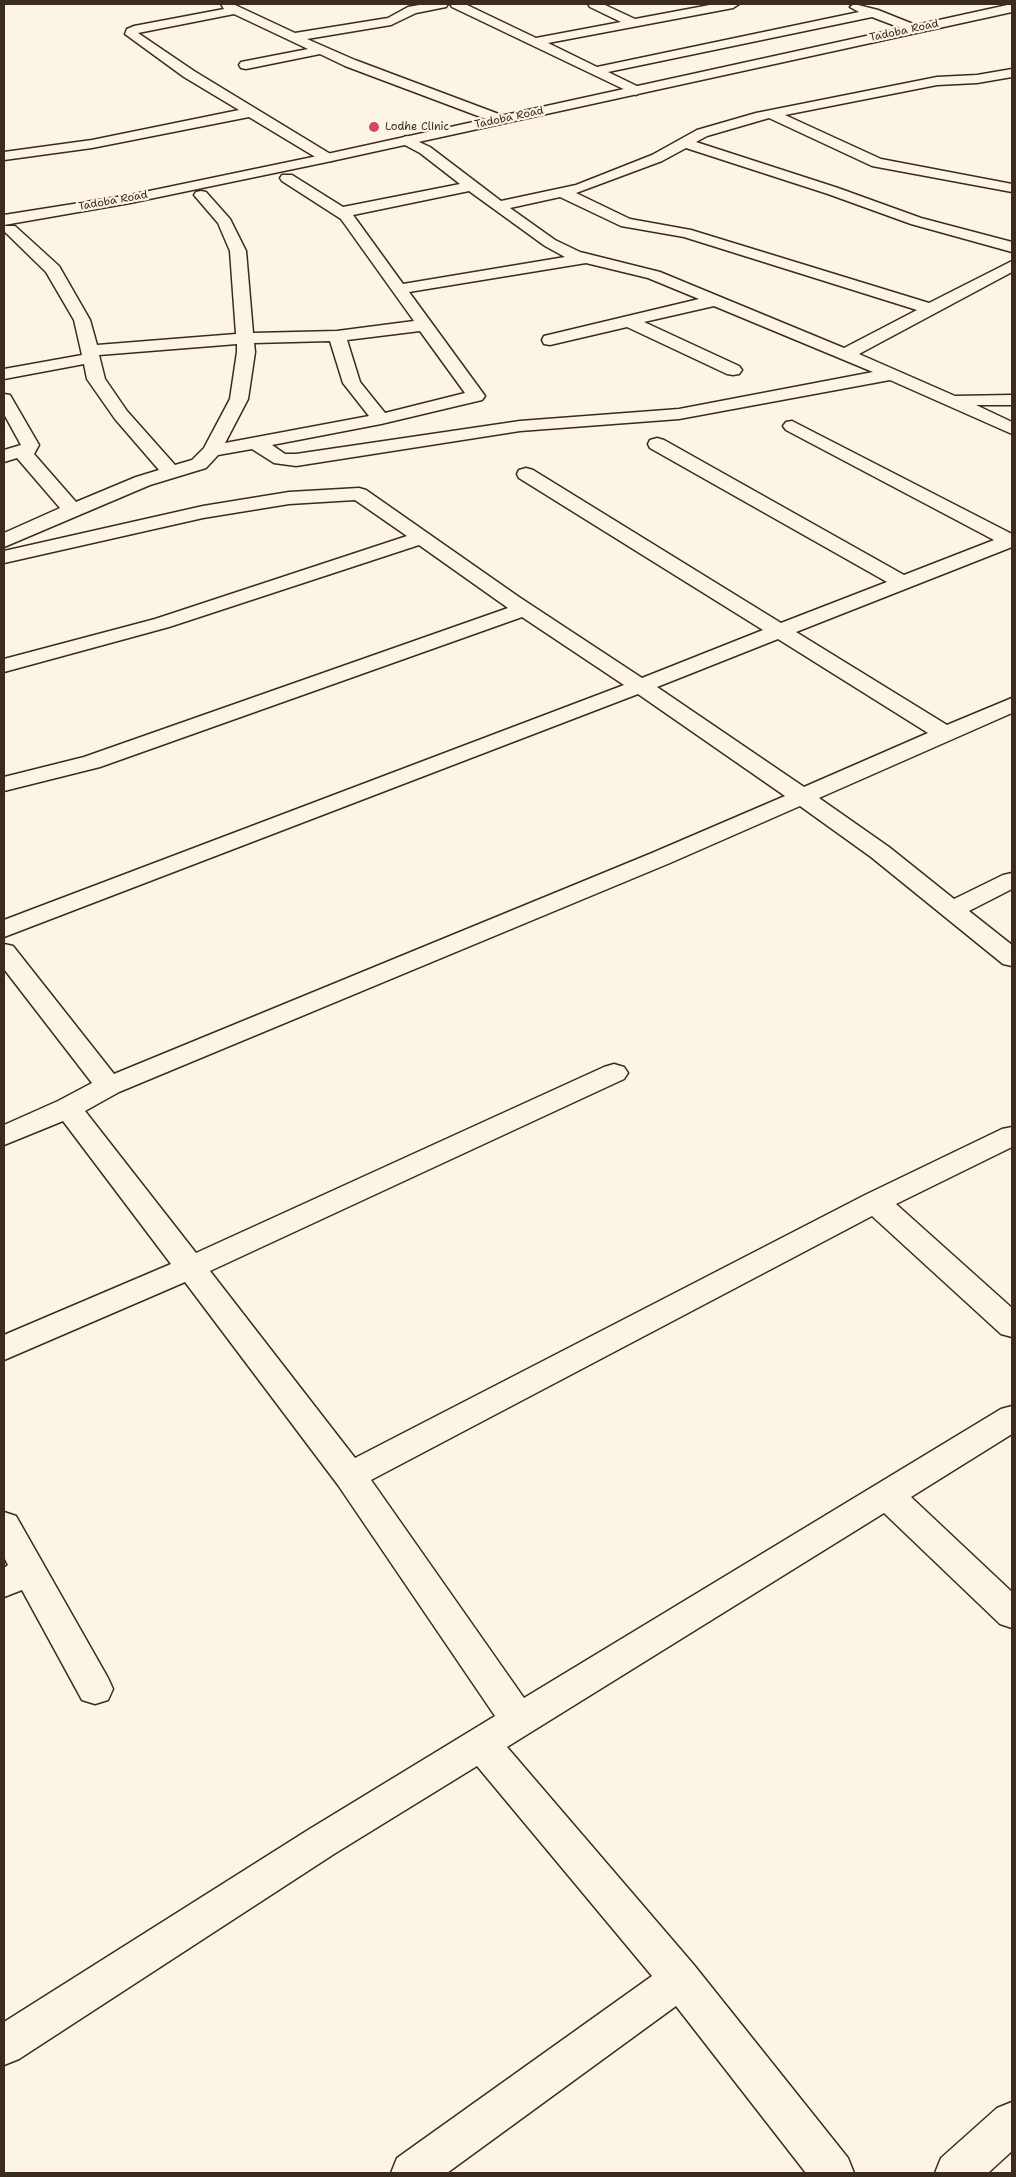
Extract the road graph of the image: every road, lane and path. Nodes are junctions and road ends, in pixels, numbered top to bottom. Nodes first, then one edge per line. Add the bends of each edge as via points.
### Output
1 (442, 4) edge
2 (456, 4) edge
3 (594, 4) edge
4 (848, 4) edge
5 (706, 6) edge
6 (232, 7) edge
7 (1012, 8) edge
8 (731, 10) edge
9 (874, 13) junction
10 (634, 23) junction
11 (755, 26) dead end
12 (914, 29) junction
13 (772, 34) junction
14 (295, 38) junction
15 (535, 42) junction
16 (321, 50) junction
17 (246, 65) dead end
18 (596, 72) junction
19 (1012, 73) edge
20 (636, 91) junction
21 (252, 112) junction
22 (771, 114) junction
23 (499, 119) junction
24 (406, 140) junction
25 (471, 141) dead end
26 (685, 143) junction
27 (425, 150) junction
28 (4, 156) edge
29 (327, 158) junction
30 (287, 178) junction
31 (471, 186) junction
32 (1012, 188) edge
33 (562, 192) junction
34 (202, 195) junction
35 (498, 206) junction
36 (343, 212) junction
37 (6, 226) edge
38 (1012, 247) edge
39 (587, 258) junction
40 (1012, 266) edge
41 (400, 289) junction
42 (716, 300) junction
43 (932, 309) junction
44 (628, 321) junction
45 (426, 325) junction
46 (337, 336) junction
47 (245, 338) junction
48 (550, 340) dead end
49 (91, 354) junction
50 (846, 354) junction
51 (733, 370) dead end
52 (4, 374) edge
53 (892, 374) junction
54 (4, 399) edge
55 (950, 400) junction
56 (1012, 400) edge
57 (381, 419) junction
58 (792, 426) dead end
59 (1012, 429) edge
60 (254, 442) junction
61 (657, 444) dead end
62 (212, 451) junction
63 (13, 454) edge
64 (171, 472) junction
65 (526, 474) dead end
66 (72, 510) junction
67 (422, 538) junction
68 (4, 541) edge
69 (1011, 541) edge
70 (4, 557) edge
71 (903, 583) junction
72 (524, 609) junction
73 (778, 632) junction
74 (4, 666) edge
75 (640, 686) junction
76 (1012, 706) edge
77 (945, 734) junction
78 (4, 784) edge
79 (802, 797) junction
80 (1012, 880) edge
81 (951, 910) junction
82 (4, 930) edge
83 (4, 952) edge
84 (1012, 958) edge
85 (614, 1073) dead end
86 (109, 1086) junction
87 (68, 1108) junction
88 (4, 1136) edge
89 (1012, 1136) edge
90 (875, 1202) junction
91 (190, 1268) junction
92 (1012, 1326) edge
93 (4, 1348) edge
94 (1012, 1418) edge
95 (350, 1476) junction
96 (887, 1495) junction
97 (4, 1526) edge
98 (17, 1577) edge
99 (1012, 1614) edge
100 (94, 1689) dead end
101 (519, 1721) junction
102 (482, 1744) junction
103 (680, 1979) junction
104 (4, 2046) edge
105 (1012, 2123) edge
106 (412, 2173) edge
107 (833, 2173) edge
108 (956, 2173) edge

1 - 14 street via 412,10 391,21
2 - 15 street
3 - 10 street
4 - 9 street
5 - 8 street
5 - 10 street
6 - 14 street
6 - 21 street via 138,29 131,34
7 - 12 street, Tadoba Road
9 - 12 street
9 - 13 street
10 - 15 street
11 - 13 street
12 - 20 street, Tadoba Road
13 - 18 street
14 - 16 street
15 - 18 street
16 - 17 street
16 - 23 street
18 - 20 street
19 - 22 street via 976,80 937,80
20 - 23 street, Tadoba Road
21 - 28 street via 92,144
21 - 29 street
22 - 26 street via 702,133
22 - 32 street via 877,162
23 - 24 street, Tadoba Road
24 - 27 street
24 - 29 street, Tadoba Road
25 - 27 street, Tadoba Road
26 - 33 street via 657,158
26 - 38 street via 916,221
27 - 30 street, Tadoba Road
27 - 31 street
29 - 37 street, Tadoba Road
30 - 34 street, Tadoba Road
30 - 36 street
31 - 35 street
31 - 36 street
33 - 35 street
33 - 43 street via 626,223 686,232
34 - 37 street, Tadoba Road
34 - 47 street via 225,222 238,251
35 - 39 street via 550,242
36 - 41 street
37 - 49 street via 53,269 82,320
39 - 41 street
39 - 42 street via 654,274
40 - 43 street
41 - 45 street
42 - 44 street
42 - 50 street
43 - 50 street
44 - 48 street
44 - 51 street
45 - 46 street
45 - 57 street via 476,396
46 - 47 street
46 - 57 street via 352,383
47 - 49 street
47 - 62 street via 239,399
49 - 52 street
49 - 64 street via 96,379 121,415
50 - 53 street
53 - 55 street
53 - 60 street via 679,414 520,426 296,460 281,458
54 - 63 street via 30,445 27,450
55 - 56 street
55 - 59 street
57 - 60 street
58 - 69 street
60 - 62 street
61 - 71 street
62 - 64 street via 199,464
63 - 66 street
64 - 66 street
65 - 73 street
66 - 68 street
67 - 70 street via 359,494 289,498 204,512
67 - 72 street
67 - 74 street via 162,624
69 - 71 street
71 - 73 street
72 - 75 street
72 - 78 street via 92,762
73 - 75 street
73 - 77 street
75 - 79 street
75 - 82 street
76 - 77 street
77 - 79 street
79 - 81 street via 880,852
79 - 86 street
80 - 81 street
81 - 84 street
83 - 86 street
85 - 91 street
86 - 87 street
87 - 88 street
87 - 91 street
89 - 90 street
90 - 92 street
90 - 95 street
91 - 93 street
91 - 95 street
94 - 96 street
95 - 101 street
96 - 99 street
96 - 101 street
97 - 98 street
98 - 100 street
101 - 102 street
102 - 103 street
102 - 104 street via 321,1842
103 - 106 street
103 - 107 street
105 - 108 street

